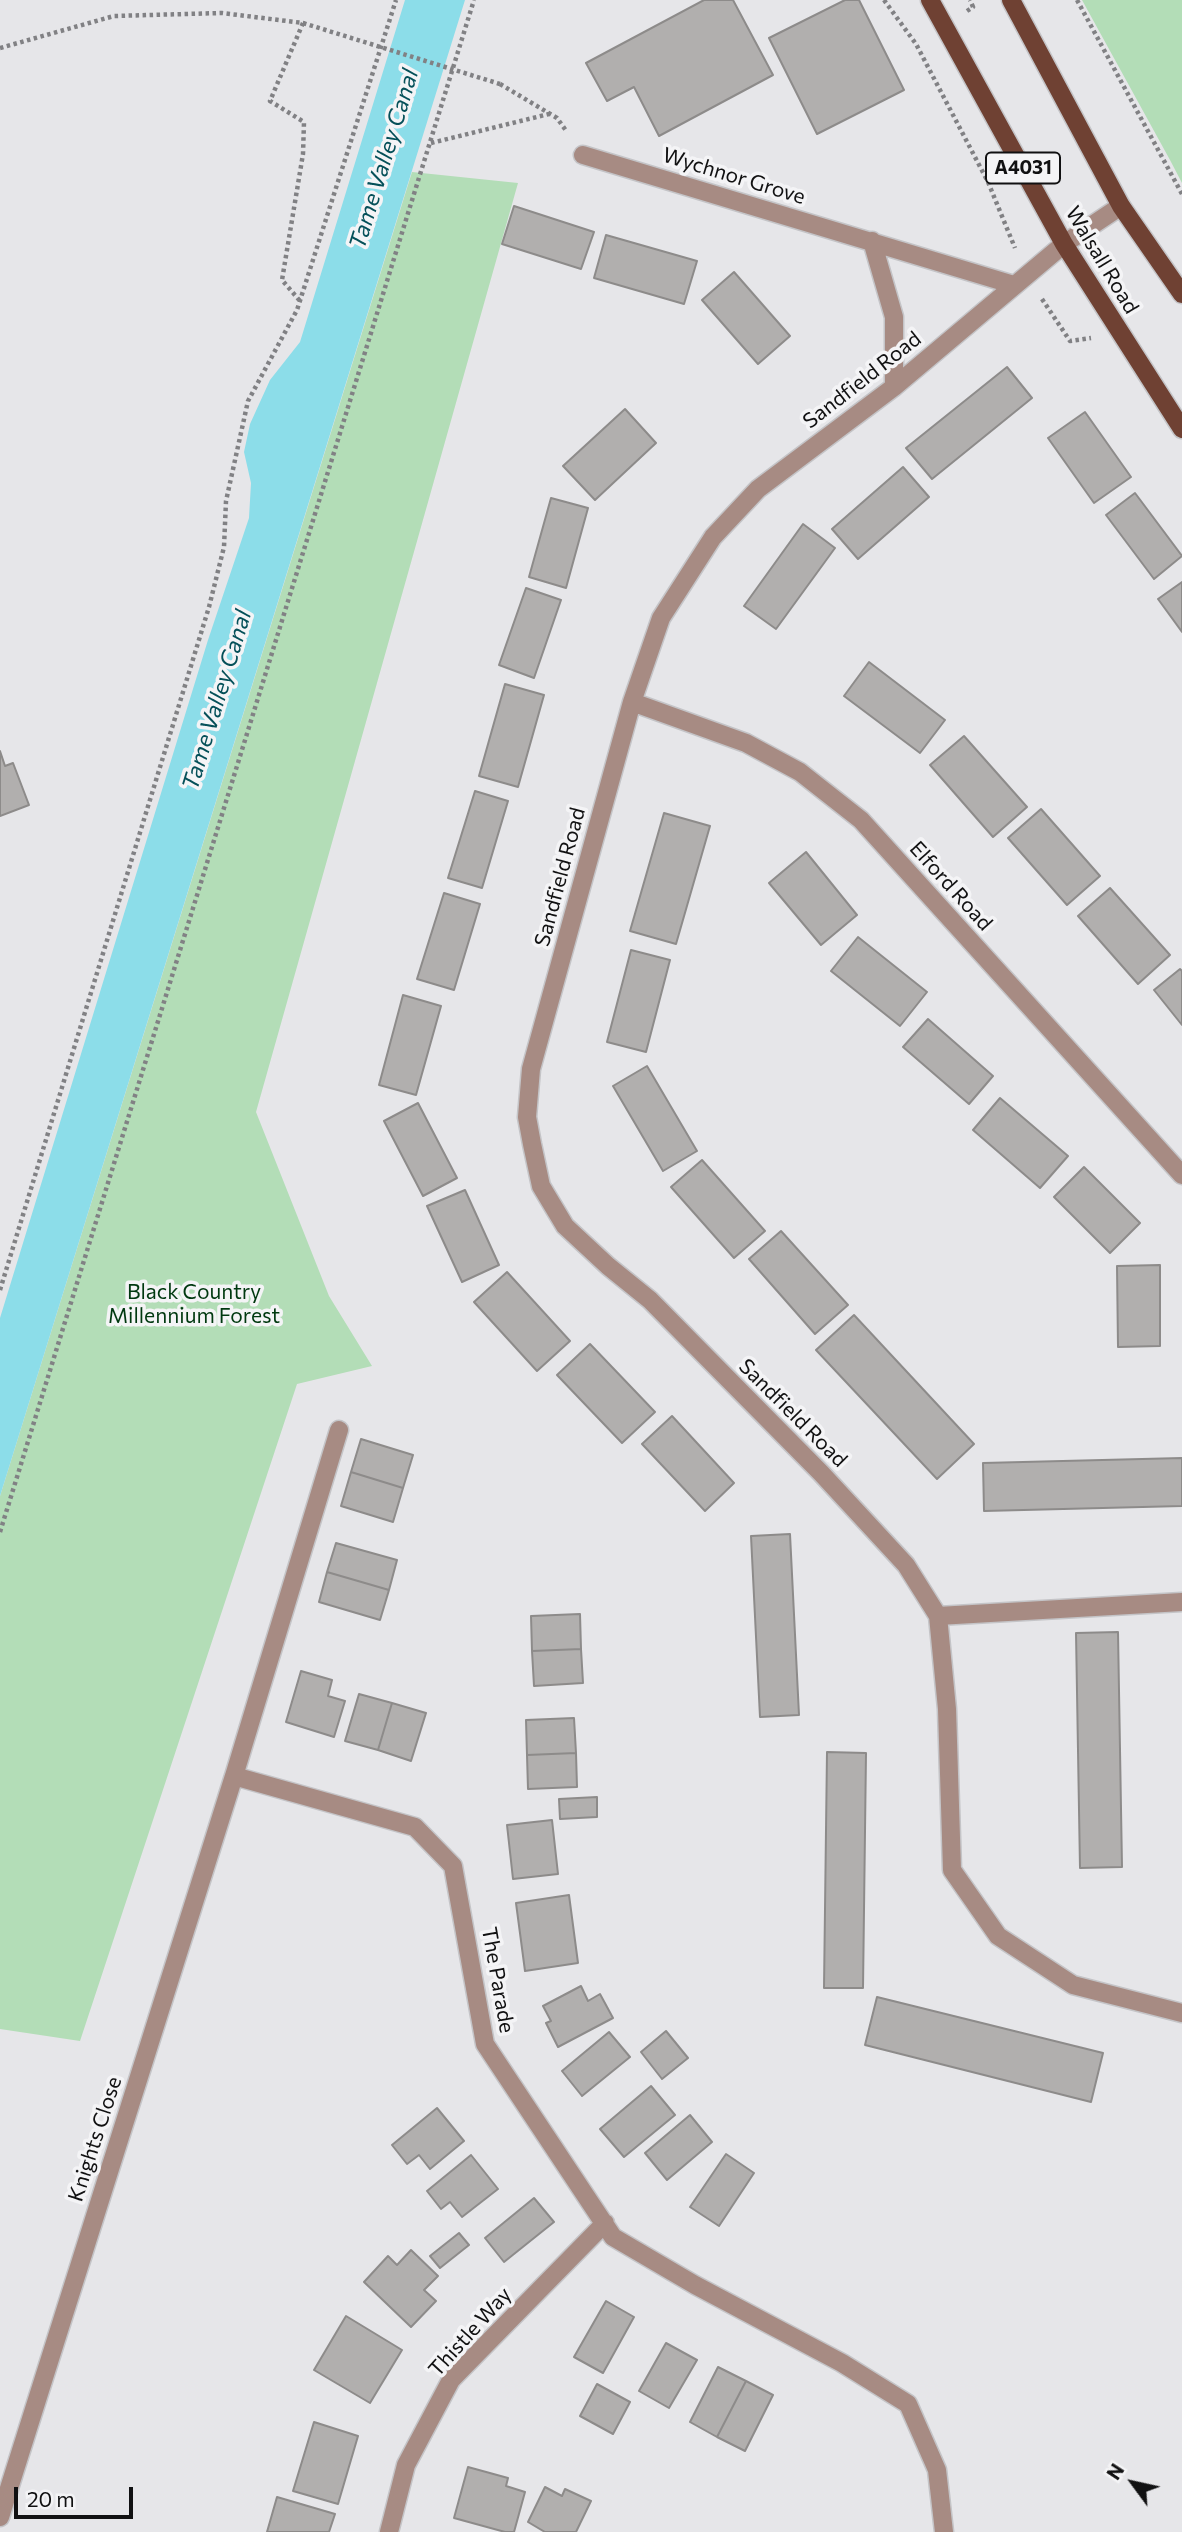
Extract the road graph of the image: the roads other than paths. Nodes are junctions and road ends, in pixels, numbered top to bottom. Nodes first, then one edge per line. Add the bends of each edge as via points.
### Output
1 (930, 0) edge
2 (1011, 0) edge
3 (583, 155) road end
4 (1121, 206) junction
5 (872, 241) junction
6 (1064, 244) junction
7 (1020, 280) junction
8 (1182, 294) edge
9 (894, 387) junction
10 (1182, 429) edge
11 (632, 702) junction
12 (1182, 1175) edge
13 (339, 1430) dead end
14 (1182, 1602) edge
15 (938, 1616) junction
16 (234, 1776) junction
17 (1182, 2013) edge
18 (605, 2224) junction
19 (0, 2517) edge
20 (389, 2532) edge
21 (944, 2532) edge

1 - 6 main road, Walsall Road / A4031
2 - 4 main road, A4031
3 - 5 street, Wychnor Grove
4 - 6 street, Sandfield Road
4 - 8 main road, A4031
5 - 7 street, Wychnor Grove
5 - 9 street via 894,317
6 - 7 street, Sandfield Road
6 - 10 main road, Walsall Road / A4031
7 - 9 street, Sandfield Road
9 - 11 street, Sandfield Road via 758,489 713,537 662,618
11 - 12 street, Elford Road via 746,743 800,772 861,820
11 - 15 street, Sandfield Road via 530,1069 527,1117 541,1186 565,1226 650,1300 906,1564
13 - 16 street
14 - 15 street
15 - 17 street, Sandfield Road via 947,1709 952,1870 998,1936 1073,1985
16 - 18 street, The Parade via 415,1828 453,1866 485,2044
16 - 19 street, Knights Close
18 - 20 street, Thistle Way via 451,2380 406,2465
18 - 21 street, The Parade via 613,2237 908,2404 937,2470

